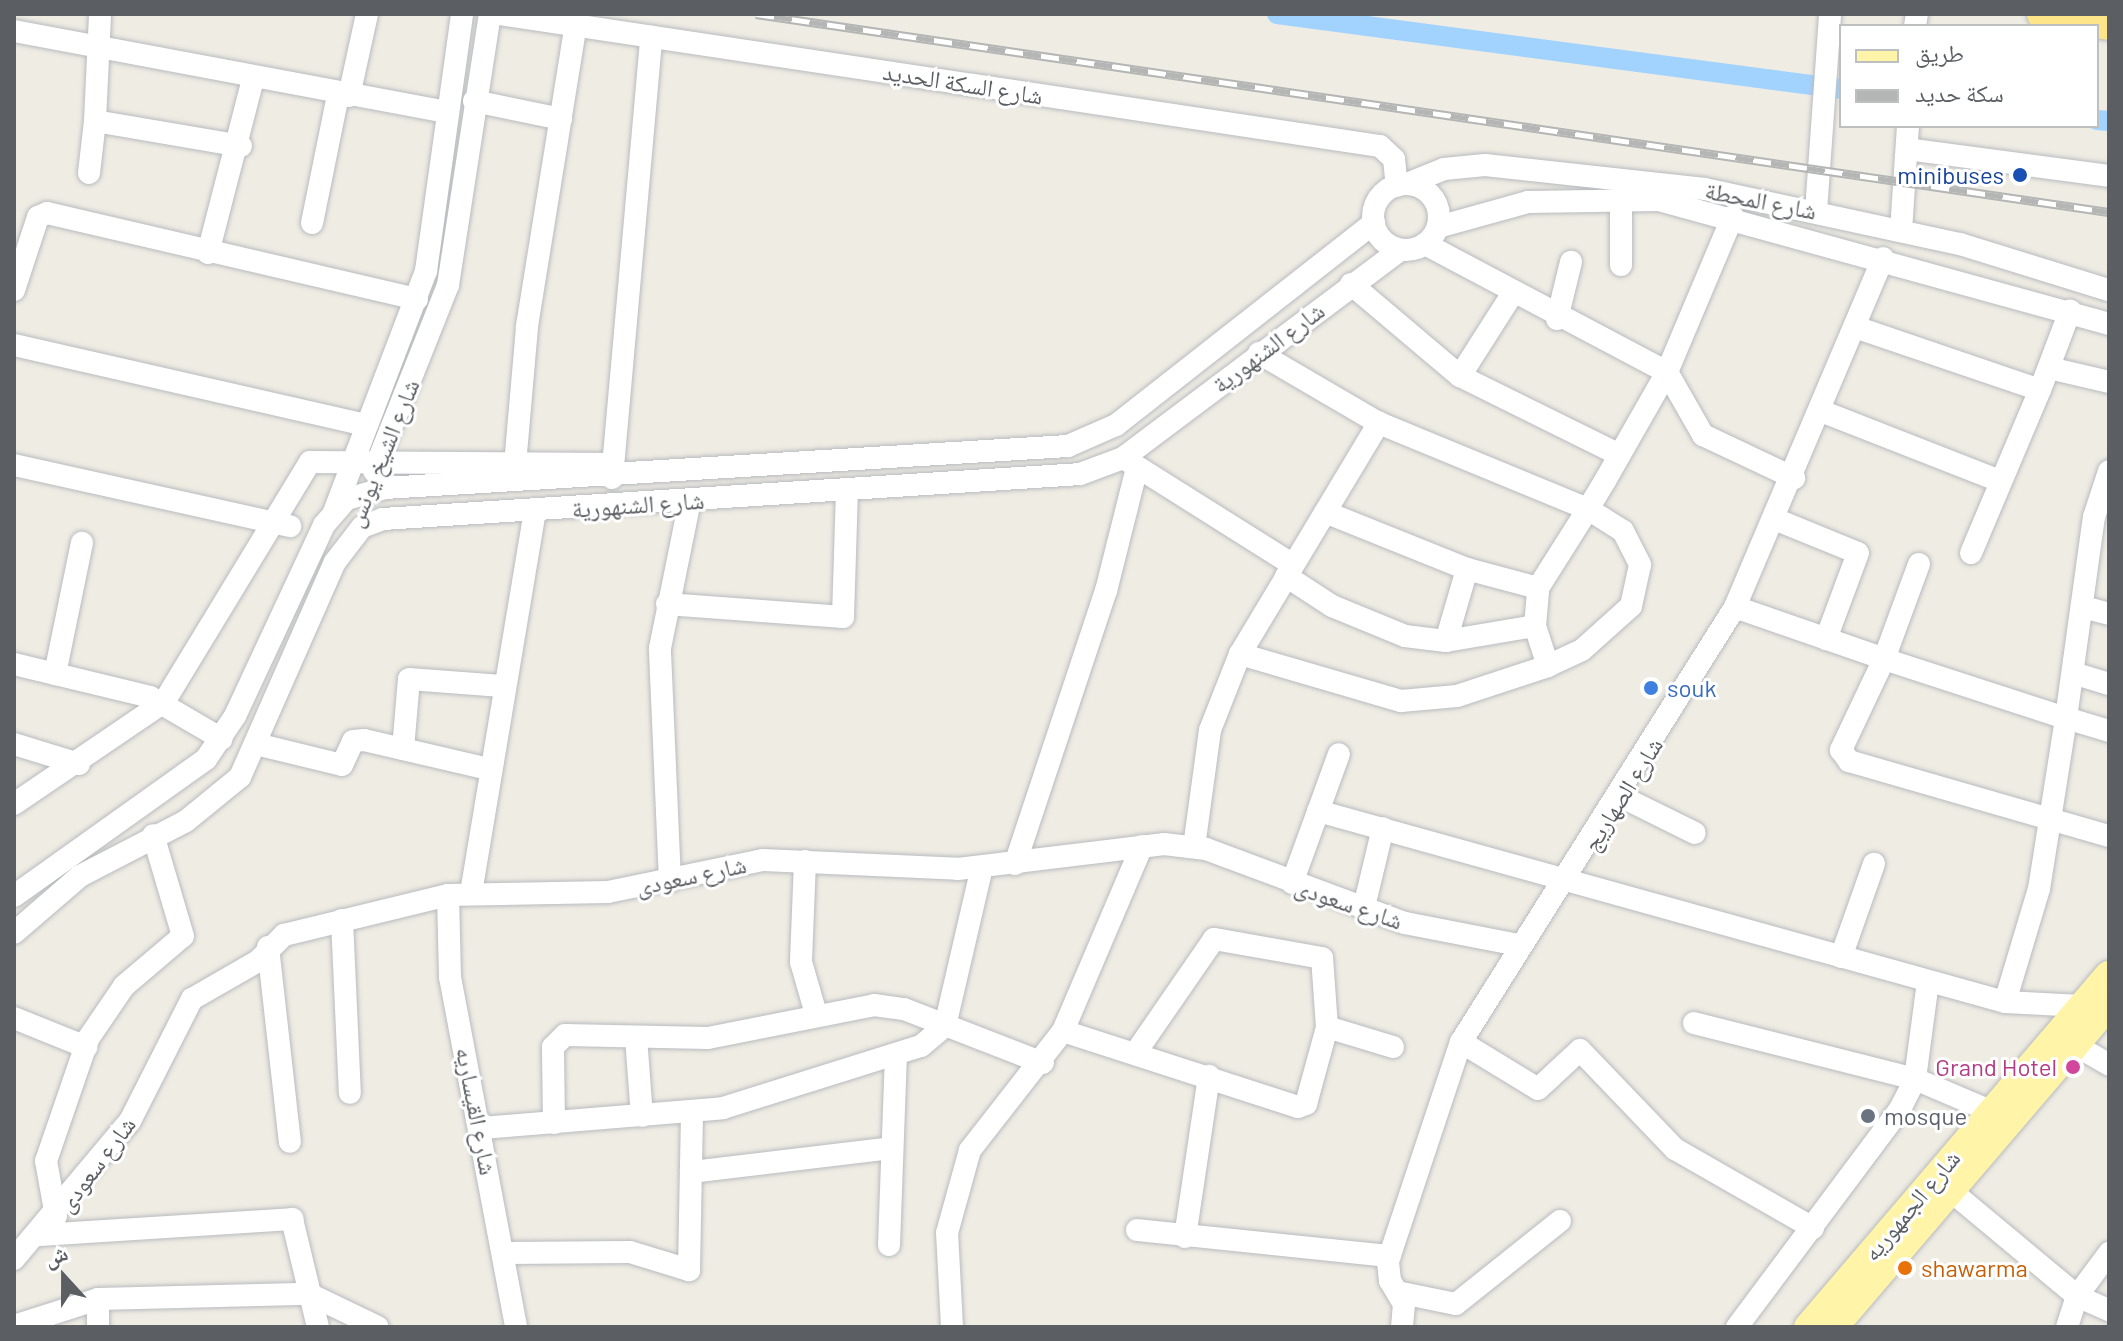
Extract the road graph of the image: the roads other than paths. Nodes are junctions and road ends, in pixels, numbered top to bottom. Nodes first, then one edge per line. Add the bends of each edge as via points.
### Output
1 (100, 14) edge
2 (367, 14) edge
3 (462, 14) edge
4 (490, 14) edge
5 (500, 14) edge
6 (2043, 14) edge
7 (1829, 24) edge
8 (2109, 24) edge
9 (576, 25) junction
10 (14, 31) edge
11 (651, 37) junction
12 (97, 45) junction
13 (253, 79) junction
14 (343, 95) junction
15 (474, 101) junction
16 (448, 112) junction
17 (561, 119) junction
18 (95, 121) junction
19 (1908, 137) edge
20 (241, 146) junction
21 (89, 173) dead end
22 (2109, 176) edge
23 (1402, 185) junction
24 (1621, 197) junction
25 (1816, 211) junction
26 (1733, 216) junction
27 (312, 223) dead end
28 (1374, 223) junction
29 (1901, 231) junction
30 (1432, 236) junction
31 (1400, 250) junction
32 (208, 253) junction
33 (1883, 258) junction
34 (1571, 262) dead end
35 (18, 264) edge
36 (1621, 265) dead end
37 (1351, 284) junction
38 (14, 290) edge
39 (2109, 290) edge
40 (1511, 296) junction
41 (417, 299) junction
42 (2070, 311) junction
43 (1557, 319) junction
44 (2109, 324) edge
45 (1855, 327) junction
46 (14, 345) edge
47 (1259, 353) junction
48 (2049, 368) junction
49 (1667, 372) junction
50 (1460, 376) junction
51 (2109, 382) edge
52 (2040, 390) junction
53 (1821, 411) junction
54 (1379, 423) junction
55 (366, 425) junction
56 (1620, 455) junction
57 (380, 458) junction
58 (352, 459) junction
59 (1130, 463) junction
60 (14, 465) edge
61 (2109, 471) edge
62 (612, 472) junction
63 (514, 474) junction
64 (1794, 478) junction
65 (2000, 481) junction
66 (847, 491) junction
67 (366, 492) junction
68 (690, 501) junction
69 (333, 509) junction
70 (1588, 509) junction
71 (535, 511) junction
72 (1325, 512) junction
73 (1777, 520) junction
74 (284, 523) junction
75 (345, 542) junction
76 (82, 543) dead end
77 (1971, 553) dead end
78 (1919, 564) dead end
79 (1467, 569) junction
80 (1290, 570) junction
81 (1538, 588) junction
82 (667, 604) junction
83 (1735, 607) junction
84 (2083, 607) junction
85 (2109, 614) edge
86 (1535, 626) junction
87 (1826, 639) junction
88 (1446, 641) junction
89 (1240, 654) junction
90 (1884, 659) junction
91 (14, 664) edge
92 (1548, 666) junction
93 (2073, 673) junction
94 (55, 674) junction
95 (2109, 684) edge
96 (502, 686) junction
97 (164, 702) junction
98 (2066, 718) junction
99 (2109, 731) edge
100 (222, 739) junction
101 (14, 744) edge
102 (260, 745) junction
103 (403, 749) junction
104 (1339, 754) dead end
105 (79, 764) junction
106 (489, 769) junction
107 (1622, 797) junction
108 (14, 804) edge
109 (1318, 811) junction
110 (2052, 823) junction
111 (1383, 828) junction
112 (1695, 833) dead end
113 (153, 835) junction
114 (2109, 836) edge
115 (1142, 846) junction
116 (1194, 847) junction
117 (805, 861) junction
118 (1015, 864) junction
119 (1874, 864) dead end
120 (982, 867) junction
121 (1570, 877) junction
122 (670, 881) junction
123 (1292, 883) junction
124 (471, 893) junction
125 (448, 895) junction
126 (14, 896) edge
127 (1364, 907) junction
128 (342, 920) junction
129 (14, 933) edge
130 (1518, 945) junction
131 (268, 947) junction
132 (1841, 957) junction
133 (2109, 975) edge
134 (1928, 982) junction
135 (2005, 1002) junction
136 (2095, 1005) edge
137 (816, 1014) junction
138 (14, 1018) edge
139 (1694, 1023) dead end
140 (945, 1026) junction
141 (1327, 1027) junction
142 (1063, 1031) junction
143 (636, 1037) junction
144 (1461, 1042) junction
145 (2075, 1045) junction
146 (86, 1047) junction
147 (1393, 1047) dead end
148 (1136, 1052) junction
149 (896, 1055) junction
150 (1043, 1063) junction
151 (2109, 1065) edge
152 (1209, 1076) junction
153 (1915, 1079) junction
154 (350, 1093) dead end
155 (1990, 1111) junction
156 (692, 1112) junction
157 (642, 1116) junction
158 (554, 1123) junction
159 (482, 1128) junction
160 (290, 1142) dead end
161 (891, 1148) junction
162 (691, 1172) junction
163 (1951, 1191) junction
164 (56, 1216) junction
165 (1560, 1221) dead end
166 (1813, 1228) junction
167 (1137, 1230) dead end
168 (39, 1235) junction
169 (1185, 1237) junction
170 (889, 1245) dead end
171 (504, 1253) junction
172 (2109, 1253) edge
173 (1390, 1256) junction
174 (14, 1259) edge
175 (1397, 1292) junction
176 (309, 1294) junction
177 (2077, 1296) junction
178 (98, 1299) junction
179 (2109, 1310) edge
180 (14, 1326) edge
181 (98, 1327) edge
182 (318, 1327) edge
183 (378, 1327) edge
184 (516, 1327) edge
185 (952, 1327) edge
186 (1402, 1327) edge
187 (1737, 1327) edge
188 (1808, 1327) edge
189 (1834, 1327) edge
190 (2067, 1327) edge

1 - 12 street
2 - 14 street
3 - 16 street, شارع الشيخ يونس
4 - 15 street, شارع الشيخ يونس
5 - 9 street, شارع السكة الحديد
6 - 8 highway
7 - 25 street
9 - 11 street, شارع السكة الحديد
9 - 17 street
10 - 12 street
11 - 23 street, شارع السكة الحديد via 1380,146 1394,159
11 - 62 street
12 - 13 street
12 - 18 street
13 - 14 street
13 - 20 street
14 - 16 street
14 - 27 street
15 - 17 street
15 - 57 street, شارع الشيخ يونس via 448,285
16 - 41 street, شارع الشيخ يونس via 432,243
17 - 63 street via 527,326
18 - 20 street
18 - 21 street
19 - 22 street
19 - 29 street
20 - 32 street
23 - 25 street, شارع المحطة via 1465,165 1530,168
23 - 28 street via 1376,204
23 - 30 street via 1433,198
24 - 26 street, شارع المحطة
24 - 30 street, شارع المحطة via 1528,202
24 - 36 street
25 - 29 street, شارع المحطة
26 - 33 street, شارع المحطة
26 - 49 street
28 - 31 street via 1386,243
28 - 62 street, شارع الشنهورية via 1093,438 1042,448
29 - 39 street, شارع المحطة
30 - 31 street
30 - 40 street
31 - 37 street, شارع الشنهورية
32 - 35 street via 47,213
32 - 41 street
33 - 42 street, شارع المحطة
33 - 45 street, شارع الصهاريج
34 - 43 street
35 - 38 street
37 - 47 street, شارع الشنهورية
37 - 50 street
40 - 43 street
40 - 50 street
41 - 55 street, شارع الشيخ يونس
42 - 44 street, شارع المحطة
42 - 48 street
43 - 49 street
45 - 52 street
45 - 53 street, شارع الصهاريج
46 - 55 street
47 - 54 street
47 - 59 street, شارع الشنهورية
48 - 51 street
48 - 52 street
49 - 56 street
49 - 64 street via 1703,435
50 - 56 street
52 - 65 street
53 - 64 street, شارع الصهاريج
53 - 65 street
54 - 70 street
54 - 72 street
55 - 58 street, شارع الشيخ يونس
56 - 70 street
57 - 58 street
57 - 63 street
57 - 67 street, شارع الشيخ يونس
58 - 69 street, شارع الشيخ يونس
58 - 74 street via 310,462
59 - 66 street, شارع الشنهورية via 1057,477
59 - 80 street
59 - 118 street via 1106,591
60 - 74 street
61 - 84 street via 2094,517
62 - 63 street, شارع الشنهورية
63 - 67 street, شارع الشنهورية
64 - 73 street, شارع الصهاريج
65 - 77 street
66 - 68 street, شارع الشنهورية
66 - 82 street via 843,617
67 - 69 street, شارع الشنهورية
67 - 75 street, شارع الشيخ يونس
68 - 71 street, شارع الشنهورية
68 - 82 street
69 - 75 street, شارع الشيخ يونس
69 - 100 street
70 - 81 street
70 - 92 street via 1634,546 1640,585 1607,631
71 - 75 street, شارع الشنهورية via 383,519
71 - 96 street
72 - 79 street
72 - 80 street
73 - 83 street, شارع الصهاريج
73 - 87 street via 1858,553
74 - 97 street
75 - 102 street
76 - 94 street
78 - 90 street
79 - 81 street
79 - 88 street
80 - 88 street via 1368,622
80 - 89 street
81 - 86 street
82 - 122 street via 658,688
83 - 87 street
83 - 107 street, شارع الصهاريج
84 - 85 street
84 - 93 street
86 - 88 street
86 - 92 street
87 - 90 street
89 - 92 street via 1401,701 1457,696
89 - 116 street via 1203,759
90 - 98 street
90 - 110 street via 1843,757
91 - 94 street
93 - 95 street
93 - 98 street
94 - 97 street
96 - 103 street via 409,679
96 - 106 street
97 - 100 street
97 - 105 street
98 - 99 street
98 - 110 street
100 - 126 street via 188,776
101 - 105 street
102 - 103 street via 338,765 355,739
102 - 113 street via 215,802
103 - 106 street
104 - 109 street
105 - 108 street
106 - 124 street
107 - 112 street
107 - 121 street, شارع الصهاريج
109 - 111 street
109 - 123 street
110 - 114 street
110 - 135 street
111 - 121 street
111 - 127 street
113 - 129 street via 80,876
113 - 146 street via 183,936 110,1002
115 - 116 street, شارع سعودى
115 - 118 street, شارع سعودى
115 - 142 street
116 - 123 street, شارع سعودى
117 - 120 street, شارع سعودى
117 - 122 street, شارع سعودى via 734,864
117 - 137 street via 801,962
118 - 120 street, شارع سعودى
119 - 132 street
120 - 140 street
121 - 130 street, شارع الصهاريج
121 - 132 street
122 - 124 street, شارع سعودى via 569,895
123 - 127 street, شارع سعودى
124 - 125 street, شارع سعودى
125 - 128 street, شارع سعودى
125 - 159 street, شارع القيساريه via 450,977
127 - 130 street, شارع سعودى via 1405,923
128 - 131 street, شارع سعودى via 284,935
128 - 154 street
130 - 144 street, شارع الصهاريج
131 - 160 street
131 - 164 street, شارع سعودى via 258,961 186,1006 150,1090
132 - 134 street
133 - 136 main road, شارع الجمهوريه
134 - 135 street
134 - 153 street
135 - 136 street
136 - 145 main road, شارع الجمهوريه
136 - 155 main road, شارع الجمهوريه
137 - 140 street via 874,1005
137 - 143 street via 708,1038
138 - 146 street
139 - 153 street
140 - 149 street
140 - 150 street
141 - 147 street
141 - 148 street via 1322,958 1223,936 1207,947
141 - 152 street via 1306,1104 1298,1107
142 - 148 street
142 - 150 street
143 - 157 street
143 - 158 street via 559,1038
144 - 166 street via 1538,1089 1580,1050 1675,1149
144 - 173 street, شارع الصهاريج
145 - 151 street
145 - 163 main road, شارع الجمهوريه
146 - 164 street via 46,1161
148 - 152 street
149 - 156 street via 747,1103
149 - 161 street
150 - 185 street via 970,1150 947,1233
152 - 169 street
153 - 155 street
153 - 166 street
155 - 188 main road, شارع الجمهوريه
156 - 157 street
156 - 162 street
157 - 158 street
158 - 159 street
159 - 171 street, شارع القيساريه
161 - 162 street
161 - 170 street
162 - 171 street via 689,1270 630,1252
163 - 177 street
163 - 189 main road, شارع الجمهوريه
164 - 168 street, شارع سعودى
165 - 175 street via 1456,1304
166 - 187 street
167 - 169 street
168 - 174 street, شارع سعودى
168 - 176 street via 292,1219
169 - 173 street
171 - 184 street, شارع القيساريه
172 - 177 street
173 - 175 street, شارع الصهاريج
175 - 186 street, شارع الصهاريج
176 - 178 street
176 - 182 street
176 - 183 street
177 - 179 street
177 - 190 street
178 - 180 street
178 - 181 street

